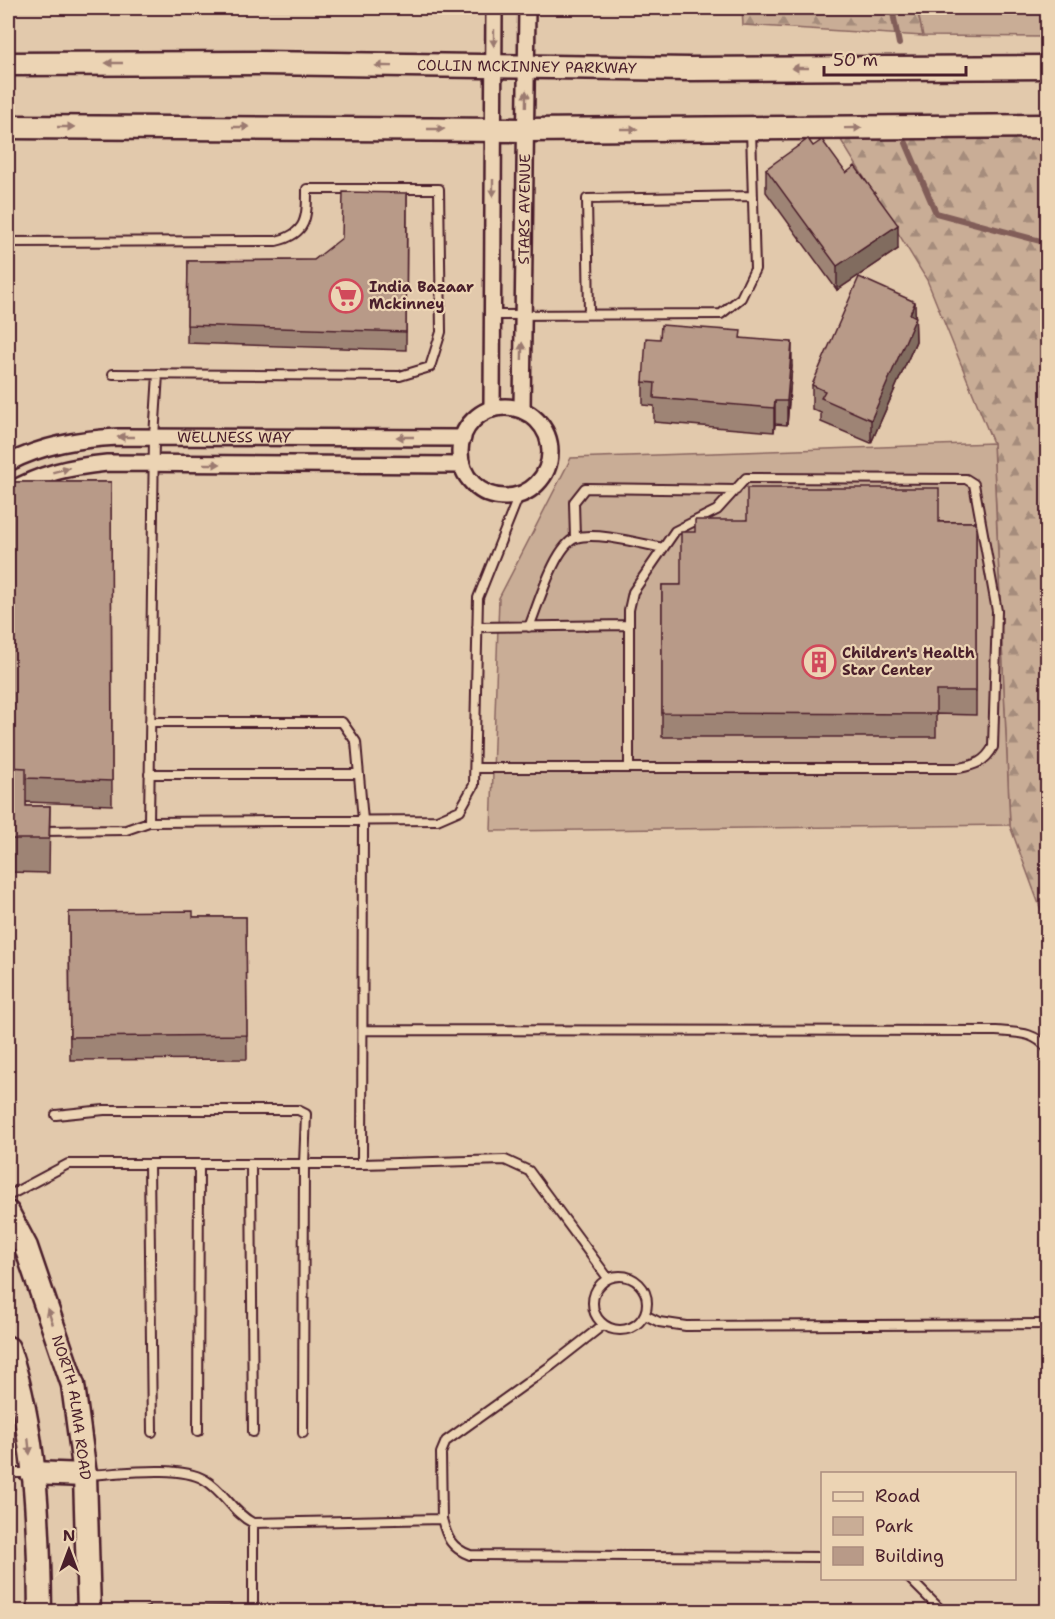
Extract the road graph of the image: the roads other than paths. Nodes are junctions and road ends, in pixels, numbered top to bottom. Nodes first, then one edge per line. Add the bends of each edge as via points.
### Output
1 (494, 8) edge
2 (527, 8) edge
3 (8, 64) edge
4 (1047, 67) edge
5 (494, 68) junction
6 (527, 68) junction
7 (1047, 126) edge
8 (8, 127) edge
9 (751, 128) junction
10 (494, 129) junction
11 (526, 130) junction
12 (753, 196) junction
13 (8, 242) edge
14 (589, 313) junction
15 (493, 315) junction
16 (523, 315) junction
17 (113, 374) dead end
18 (158, 374) junction
19 (492, 409) junction
20 (522, 410) junction
21 (154, 437) junction
22 (463, 438) junction
23 (8, 463) edge
24 (154, 464) junction
25 (462, 465) junction
26 (736, 490) junction
27 (8, 492) edge
28 (519, 495) junction
29 (575, 538) junction
30 (663, 548) junction
31 (629, 625) junction
32 (477, 627) junction
33 (529, 627) junction
34 (150, 722) junction
35 (475, 768) junction
36 (629, 768) junction
37 (149, 774) junction
38 (358, 774) junction
39 (363, 820) junction
40 (149, 822) junction
41 (38, 831) edge
42 (363, 1030) junction
43 (1047, 1049) edge
44 (56, 1115) dead end
45 (149, 1164) junction
46 (199, 1164) junction
47 (251, 1164) junction
48 (304, 1164) junction
49 (362, 1164) junction
50 (8, 1196) edge
51 (8, 1213) edge
52 (608, 1278) junction
53 (645, 1315) junction
54 (603, 1324) junction
55 (1047, 1324) edge
56 (8, 1348) edge
57 (198, 1431) dead end
58 (152, 1432) dead end
59 (252, 1432) dead end
60 (303, 1433) dead end
61 (8, 1473) edge
62 (32, 1473) junction
63 (85, 1475) junction
64 (442, 1519) junction
65 (253, 1522) junction
66 (821, 1557) edge
67 (911, 1580) edge
68 (40, 1611) edge
69 (89, 1611) edge
70 (148, 1611) edge
71 (200, 1611) edge
72 (252, 1611) edge
73 (943, 1611) edge

1 -> 5 street, STARS AVENUE
2 - 6 street, STARS AVENUE
5 -> 3 street, COLLIN MCKINNEY PARKWAY via 260,63
4 -> 6 street, COLLIN MCKINNEY PARKWAY
5 - 6 street, COLLIN MCKINNEY PARKWAY
5 - 10 street, STARS AVENUE
11 -> 6 street, STARS AVENUE
9 -> 7 street
8 -> 10 street
11 -> 9 street
9 - 12 lane
10 - 11 street
10 -> 15 street, STARS AVENUE
11 - 16 street, STARS AVENUE
12 - 14 lane via 755,268 741,298 720,314
12 - 14 lane via 587,199
13 - 18 lane via 276,241 293,237 300,229 307,215 307,189 439,189 441,332 430,367 399,376
14 - 16 lane
15 - 16 lane
15 - 19 street, STARS AVENUE
20 -> 16 street, STARS AVENUE
17 - 18 lane
18 - 21 lane
19 - 20 street
19 - 22 street via 478,416
20 - 28 street via 541,423 551,449 545,475
22 -> 21 street, WELLNESS WAY
21 -> 23 street, WELLNESS WAY via 76,440 38,449
21 - 24 lane
22 - 25 street
24 -> 25 street, WELLNESS WAY
27 -> 24 street, WELLNESS WAY via 64,468 106,463
24 - 34 lane
25 - 28 street via 480,490 504,497
26 - 29 lane via 585,488 574,502
26 - 30 lane via 717,510 675,531
26 - 36 lane via 747,478 966,479 974,484 996,611 993,747 988,757 977,764 959,768
28 - 32 lane via 478,598
29 - 30 lane via 594,537
29 - 33 lane via 560,551
30 - 31 lane via 633,592
31 - 33 lane
31 - 36 lane
32 - 33 lane
32 - 35 lane
34 - 37 lane
34 - 38 lane via 342,722 356,742
35 - 36 lane
35 - 39 lane via 474,784 460,810 453,814 437,820
37 - 38 lane
37 - 40 lane
38 - 39 lane
39 - 40 lane
39 - 42 lane
40 - 41 lane via 126,830
42 - 43 lane via 996,1031 1039,1038
42 - 49 lane
44 - 48 lane via 104,1110 298,1110 306,1114
45 - 46 lane
45 - 50 lane via 68,1164
45 - 58 lane
46 - 47 lane
46 - 57 lane
47 - 48 lane
47 - 59 lane
48 - 49 lane
48 - 60 lane
49 - 52 lane via 494,1159 513,1162 529,1171
63 -> 51 street, NORTH ALMA ROAD via 73,1385 26,1247
52 - 53 lane via 625,1275 640,1283 647,1298
52 - 54 lane via 600,1284 593,1300 593,1309
53 - 54 lane via 627,1329
53 - 55 lane via 659,1322 686,1326
54 - 64 lane via 446,1441 441,1453
56 -> 62 street via 28,1430
61 - 62 lane
62 - 63 street
62 - 68 street via 40,1556
63 - 65 lane via 193,1474 207,1481 235,1511
63 - 69 street, NORTH ALMA ROAD
64 - 65 lane
64 - 66 lane via 447,1538 456,1550 470,1555
65 - 72 lane
67 - 73 lane
70 - 71 lane
71 - 72 lane

